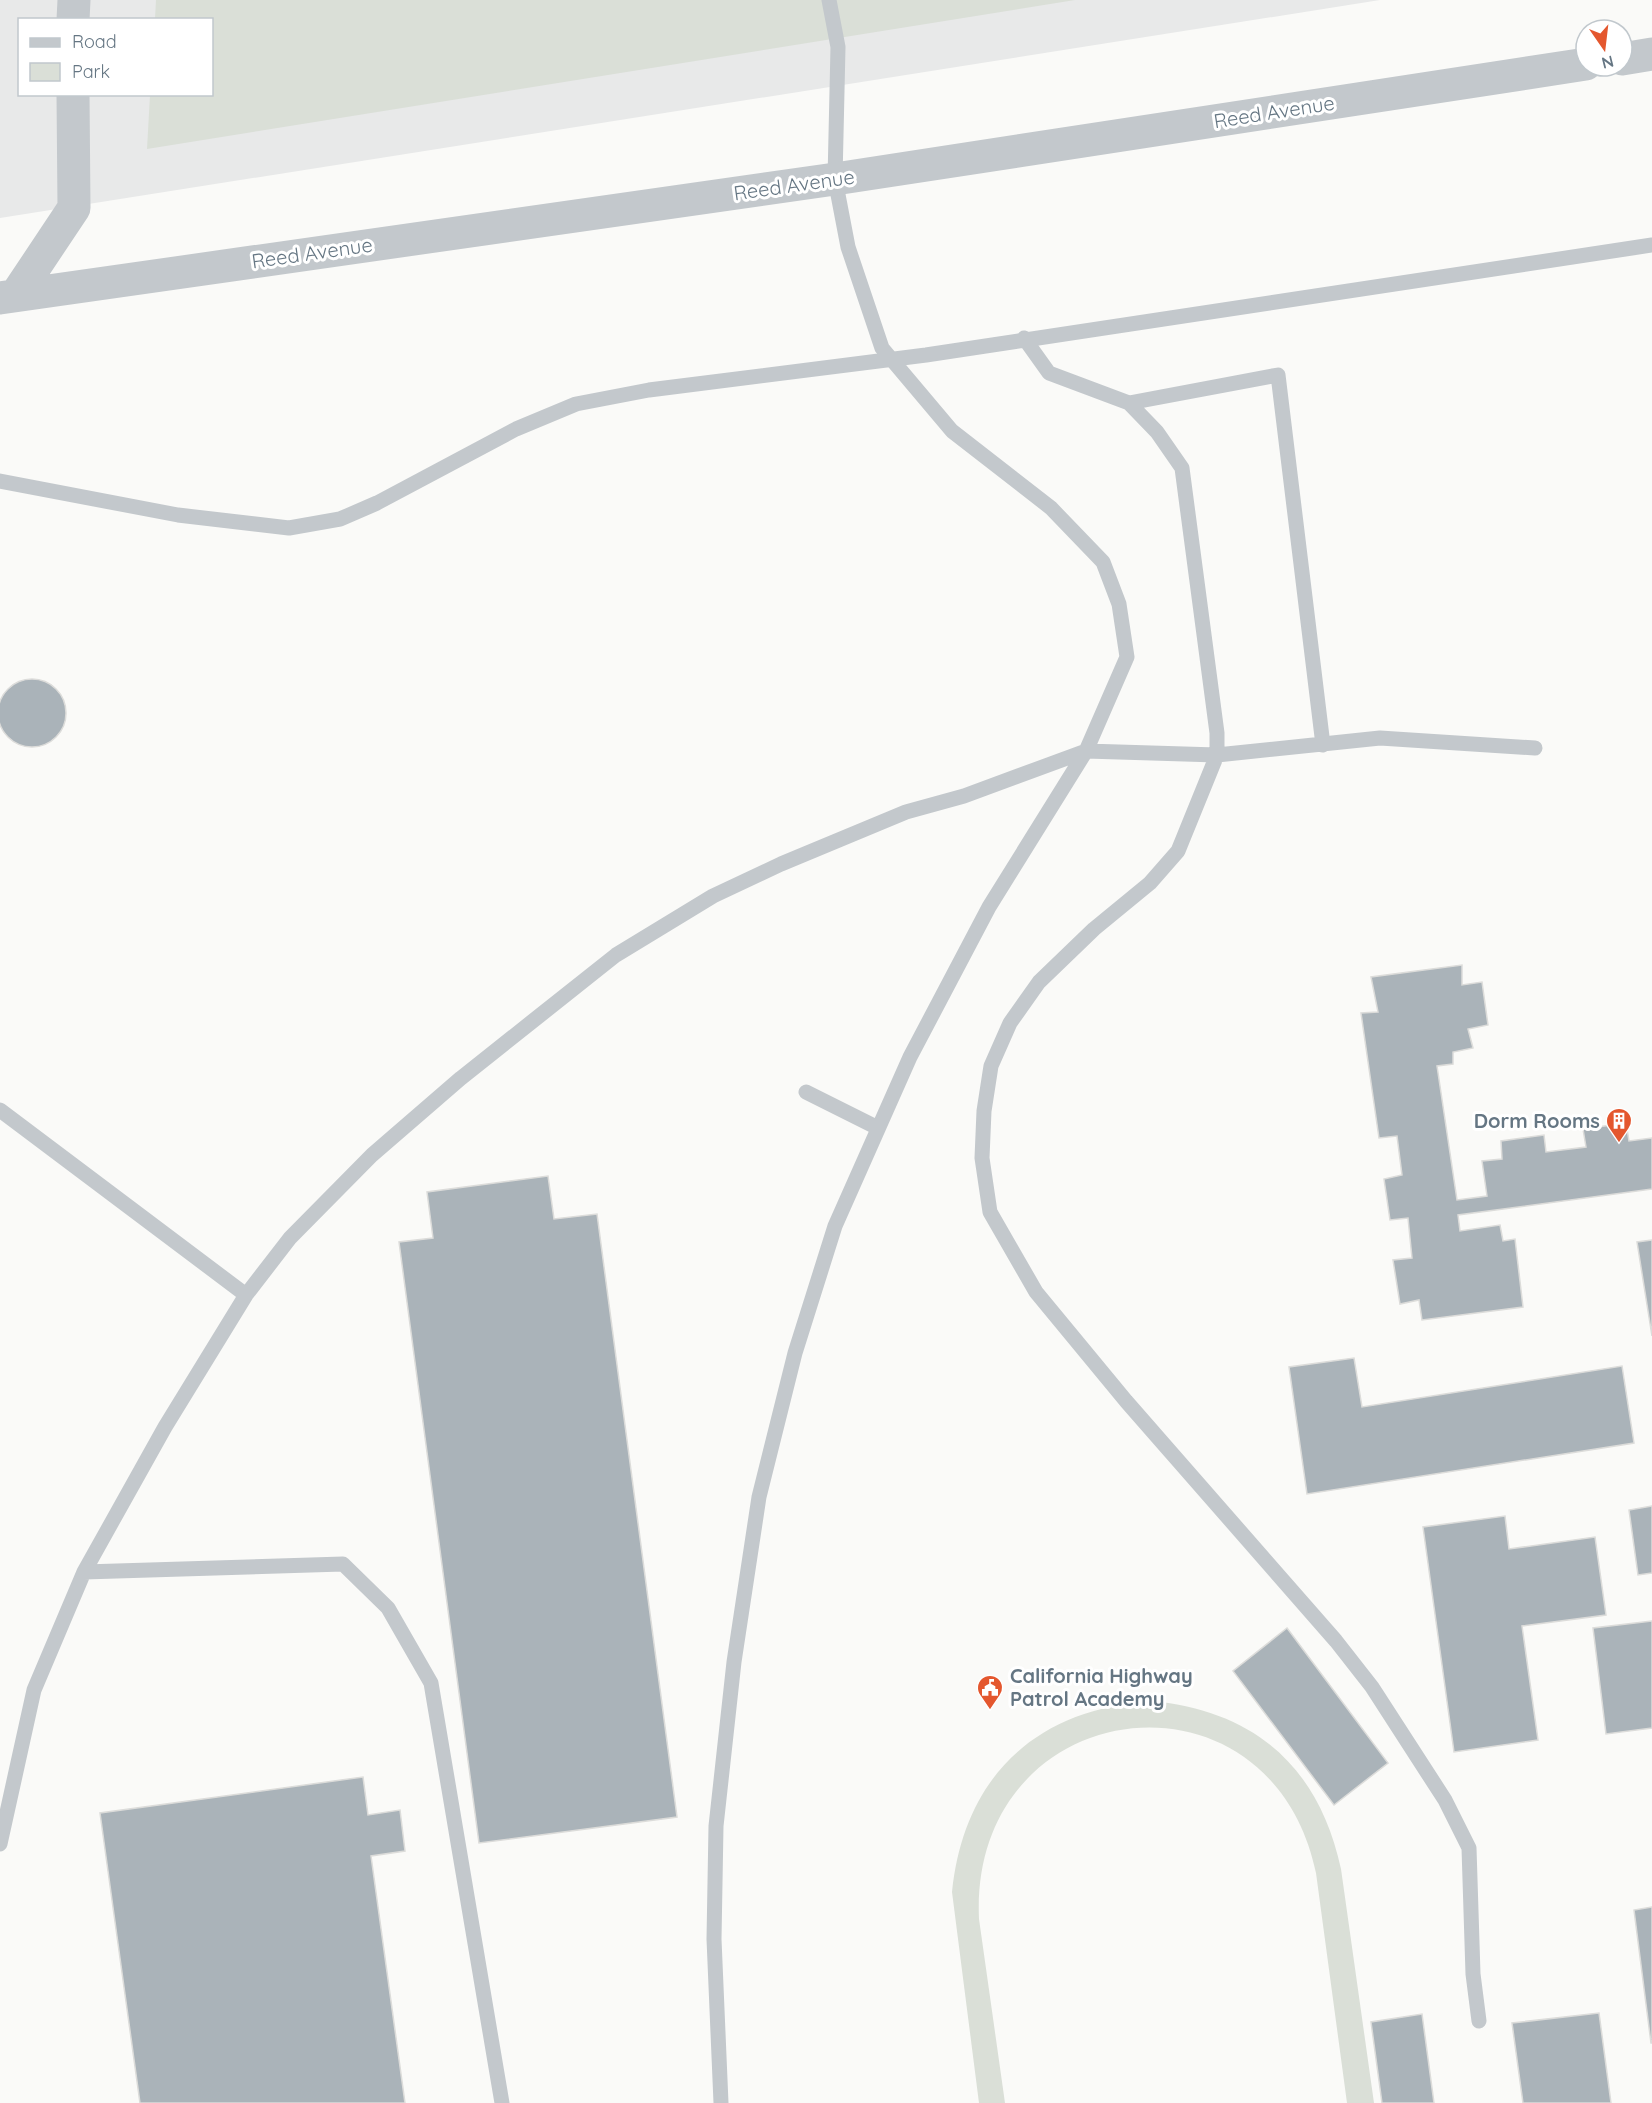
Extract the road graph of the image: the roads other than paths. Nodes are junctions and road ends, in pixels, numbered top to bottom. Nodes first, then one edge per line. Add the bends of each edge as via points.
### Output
1 (75, 0) edge
2 (829, 0) edge
3 (73, 18) edge
4 (1652, 54) edge
5 (1634, 56) edge
6 (1574, 66) edge
7 (73, 96) edge
8 (835, 179) junction
9 (1652, 245) edge
10 (5, 289) edge
11 (1024, 338) junction
12 (891, 359) junction
13 (1129, 403) junction
14 (0, 481) edge
15 (1323, 745) junction
16 (1534, 748) dead end
17 (1086, 751) junction
18 (1217, 755) junction
19 (806, 1092) dead end
20 (0, 1110) edge
21 (878, 1128) junction
22 (246, 1295) junction
23 (84, 1572) junction
24 (0, 1844) edge
25 (1479, 2021) dead end
26 (502, 2103) edge
27 (721, 2103) edge

1 - 3 street
2 - 8 lane via 838,47
4 - 5 street
6 - 8 street, Reed Avenue
7 - 10 street via 74,208
8 - 10 street, Reed Avenue
8 - 12 lane via 848,247 882,348
9 - 11 lane
11 - 12 lane
11 - 13 lane via 1049,373
12 - 14 lane via 649,390 576,404 516,429 378,503 340,519 289,528 178,515
12 - 17 lane via 952,431 1051,508 1103,562 1119,604 1127,657
13 - 15 lane via 1278,375
13 - 18 lane via 1157,432 1182,468
15 - 16 lane via 1380,738
15 - 18 lane
17 - 18 lane
17 - 21 lane via 989,907 910,1057
17 - 22 lane via 964,796 906,812 781,864 713,896 616,955 388,1141 290,1238
18 - 25 lane via 1178,851 1150,883 1094,928 1039,982 1010,1023 990,1065 984,1111 982,1158 990,1212 1036,1292 1336,1641 1372,1687 1444,1800 1469,1848 1473,1974
19 - 21 lane
20 - 22 lane
21 - 27 lane via 835,1226 795,1353 759,1497 734,1662 716,1826 714,1939
22 - 23 lane via 165,1427
23 - 24 lane via 34,1690
23 - 26 lane via 344,1564 388,1608 431,1683

